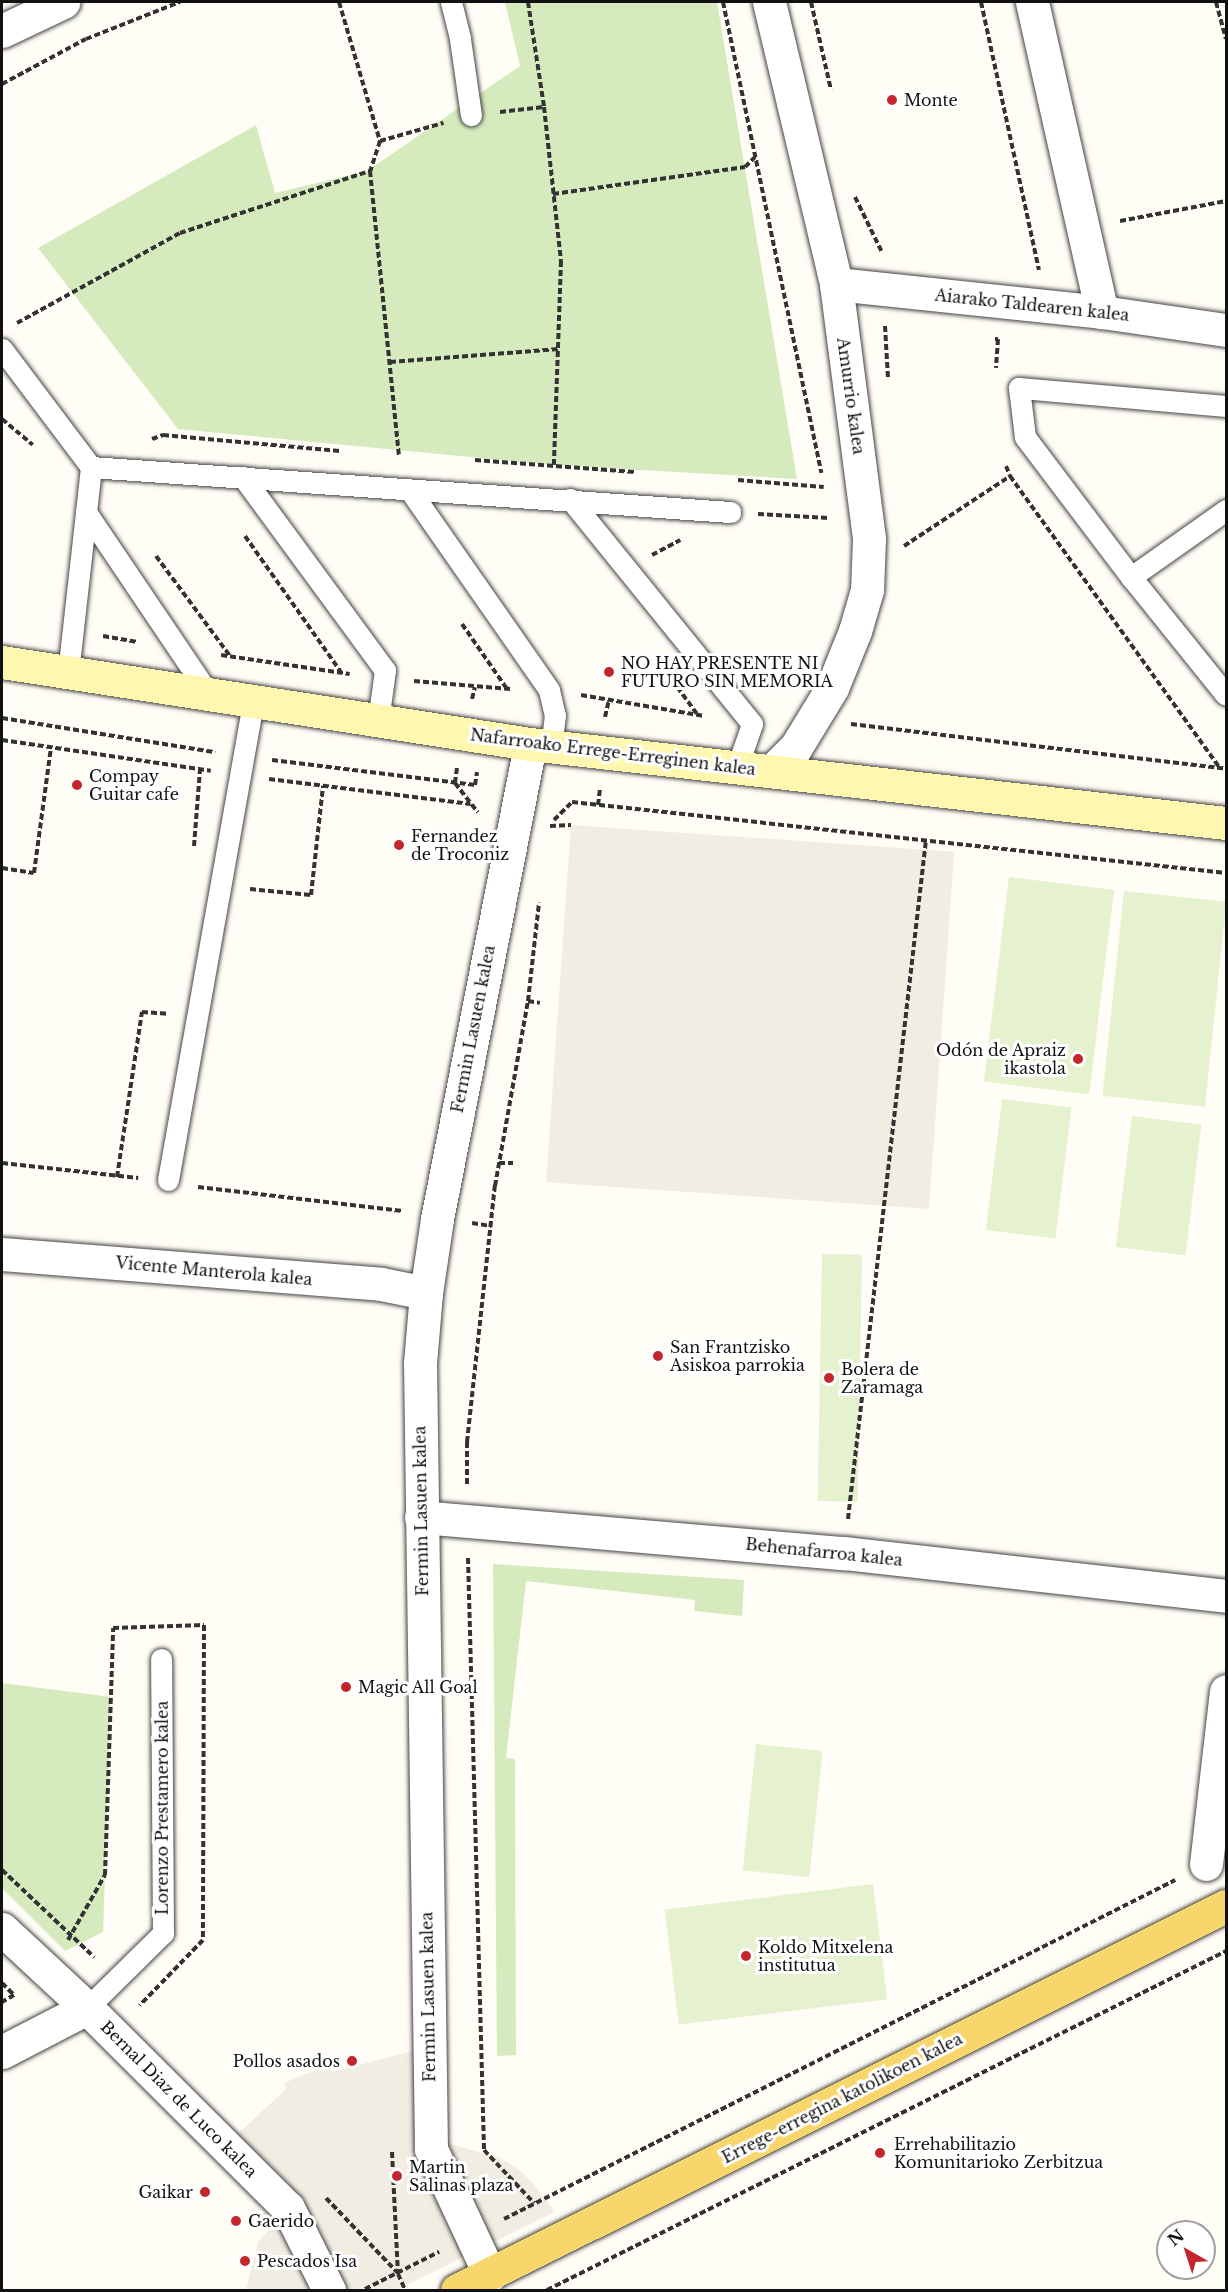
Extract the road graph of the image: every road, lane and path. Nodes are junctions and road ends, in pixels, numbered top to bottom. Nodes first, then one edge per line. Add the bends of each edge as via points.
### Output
1 (63, 2) edge
2 (180, 2) edge
3 (339, 2) edge
4 (451, 2) edge
5 (528, 2) edge
6 (723, 2) edge
7 (769, 2) edge
8 (812, 2) edge
9 (981, 2) edge
10 (1032, 2) edge
11 (1216, 2) edge
12 (2, 31) edge
13 (1227, 39) edge
14 (2, 84) edge
15 (833, 102) dead end
16 (471, 115) dead end
17 (755, 157) junction
18 (370, 171) junction
19 (852, 191) dead end
20 (553, 194) junction
21 (1227, 201) edge
22 (1118, 221) dead end
23 (886, 260) dead end
24 (836, 284) junction
25 (1098, 297) junction
26 (885, 322) dead end
27 (12, 325) dead end
28 (1227, 330) edge
29 (987, 338) dead end
30 (2, 349) edge
31 (558, 349) junction
32 (390, 362) junction
33 (996, 371) dead end
34 (888, 381) dead end
35 (1227, 406) edge
36 (163, 435) dead end
37 (340, 451) dead end
38 (387, 455) dead end
39 (1003, 455) dead end
40 (554, 465) dead end
41 (91, 467) junction
42 (1010, 476) junction
43 (243, 477) junction
44 (409, 489) junction
45 (827, 498) dead end
46 (570, 499) junction
47 (830, 508) dead end
48 (1227, 510) edge
49 (86, 512) junction
50 (730, 512) joint
51 (244, 536) dead end
52 (898, 539) dead end
53 (149, 546) dead end
54 (1131, 577) junction
55 (455, 614) dead end
56 (73, 631) junction
57 (178, 649) junction
58 (649, 649) dead end
59 (231, 657) junction
60 (2, 662) edge
61 (341, 672) junction
62 (68, 673) junction
63 (384, 678) junction
64 (507, 689) junction
65 (549, 690) junction
66 (1227, 695) edge
67 (210, 696) junction
68 (253, 703) junction
69 (697, 714) junction
70 (814, 720) junction
71 (378, 721) junction
72 (752, 724) junction
73 (540, 745) junction
74 (51, 747) dead end
75 (737, 767) junction
76 (1220, 768) junction
77 (200, 769) dead end
78 (1227, 769) edge
79 (772, 771) junction
80 (323, 786) dead end
81 (1227, 823) edge
82 (571, 825) dead end
83 (926, 840) junction
84 (193, 852) dead end
85 (2, 868) edge
86 (1227, 873) edge
87 (248, 888) dead end
88 (528, 1001) dead end
89 (540, 1003) dead end
90 (170, 1015) dead end
91 (499, 1162) dead end
92 (2, 1163) edge
93 (513, 1163) dead end
94 (117, 1177) junction
95 (168, 1180) junction
96 (405, 1211) dead end
97 (2, 1254) edge
98 (426, 1293) junction
99 (421, 1516) junction
100 (844, 1553) junction
101 (1217, 1595) edge
102 (161, 1659) dead end
103 (1227, 1691) edge
104 (1206, 1864) joint
105 (1227, 1906) edge
106 (2, 1929) edge
107 (1227, 1951) edge
108 (2, 1983) edge
109 (2, 2002) edge
110 (87, 2008) junction
111 (2, 2052) edge
112 (534, 2204) dead end
113 (398, 2274) dead end
114 (490, 2275) junction
115 (562, 2283) junction
116 (328, 2290) edge
117 (405, 2290) edge
118 (458, 2290) edge
119 (547, 2290) edge
120 (566, 2290) edge

1 - 12 street
2 - 14 path via 86,39
3 - 18 path via 380,141
4 - 16 lane
5 - 20 path
6 - 17 path
7 - 24 street, Amurrio kalea
8 - 15 path
9 - 25 path via 1041,278
10 - 25 street
11 - 13 path
17 - 20 path via 745,167
17 - 45 path
18 - 27 path via 180,233
18 - 32 path
19 - 23 path
20 - 31 path via 561,261
21 - 22 path
24 - 25 street, Aiarako Taldearen kalea
24 - 70 street, Amurrio kalea via 869,539 867,590 832,688
25 - 28 street, Aiarako Taldearen kalea
26 - 34 path
29 - 33 path via 998,339
30 - 41 lane
31 - 32 path
31 - 40 path
32 - 38 path via 399,456
35 - 54 lane via 1019,388 1026,437
36 - 37 path
39 - 42 path
41 - 43 lane
41 - 49 lane
42 - 52 path via 899,550
42 - 76 path
43 - 44 lane
43 - 63 lane via 385,670
44 - 46 lane
44 - 65 lane
46 - 50 lane
46 - 72 lane
47 - 50 path via 832,518
48 - 54 lane
49 - 56 lane
49 - 57 lane
51 - 61 path
53 - 59 path
54 - 66 lane
55 - 64 path
56 - 57 path
56 - 62 lane
57 - 59 path
57 - 67 lane
58 - 69 path
59 - 61 path
60 - 62 street, Nafarroako Errege-Erreginen kalea
61 - 63 path
62 - 67 street, Nafarroako Errege-Erreginen kalea
63 - 64 path
63 - 71 lane
64 - 65 path
65 - 69 path
65 - 73 lane via 555,715
67 - 68 street, Nafarroako Errege-Erreginen kalea
68 - 71 street, Nafarroako Errege-Erreginen kalea
68 - 95 lane
69 - 72 path
70 - 76 path
70 - 79 street, Amurrio kalea via 796,747
71 - 73 street, Nafarroako Errege-Erreginen kalea
72 - 75 lane
73 - 75 street, Nafarroako Errege-Erreginen kalea
73 - 98 street, Fermin Lasuen kalea via 436,1219
74 - 85 path via 34,873
75 - 79 street, Nafarroako Errege-Erreginen kalea
76 - 78 path
77 - 84 path
79 - 81 street, Nafarroako Errege-Erreginen kalea
80 - 87 path via 311,894
82 - 83 path via 548,826 572,802
83 - 86 path
83 - 100 path
88 - 89 path
90 - 94 path via 142,1012
91 - 93 path
92 - 94 path
94 - 95 path
95 - 96 path
97 - 98 street, Vicente Manterola kalea via 381,1284
98 - 99 street, Fermin Lasuen kalea via 420,1363
99 - 100 street, Behenafarroa kalea
99 - 114 street, Fermin Lasuen kalea via 431,2149
100 - 101 street, Behenafarroa kalea
102 - 110 lane, Lorenzo Prestamero kalea via 163,1933
103 - 104 street
104 - 112 path
105 - 114 main road, Errege-erregina katolikoen kalea
106 - 110 street, Bernal Diaz de Luco kalea
107 - 115 path
108 - 109 path via 14,1995
110 - 111 street, Lorenzo Prestamero kalea
110 - 116 street, Bernal Diaz de Luco kalea via 288,2208
113 - 117 path
114 - 118 main road, Errege-erregina katolikoen kalea
115 - 119 path
115 - 120 path

